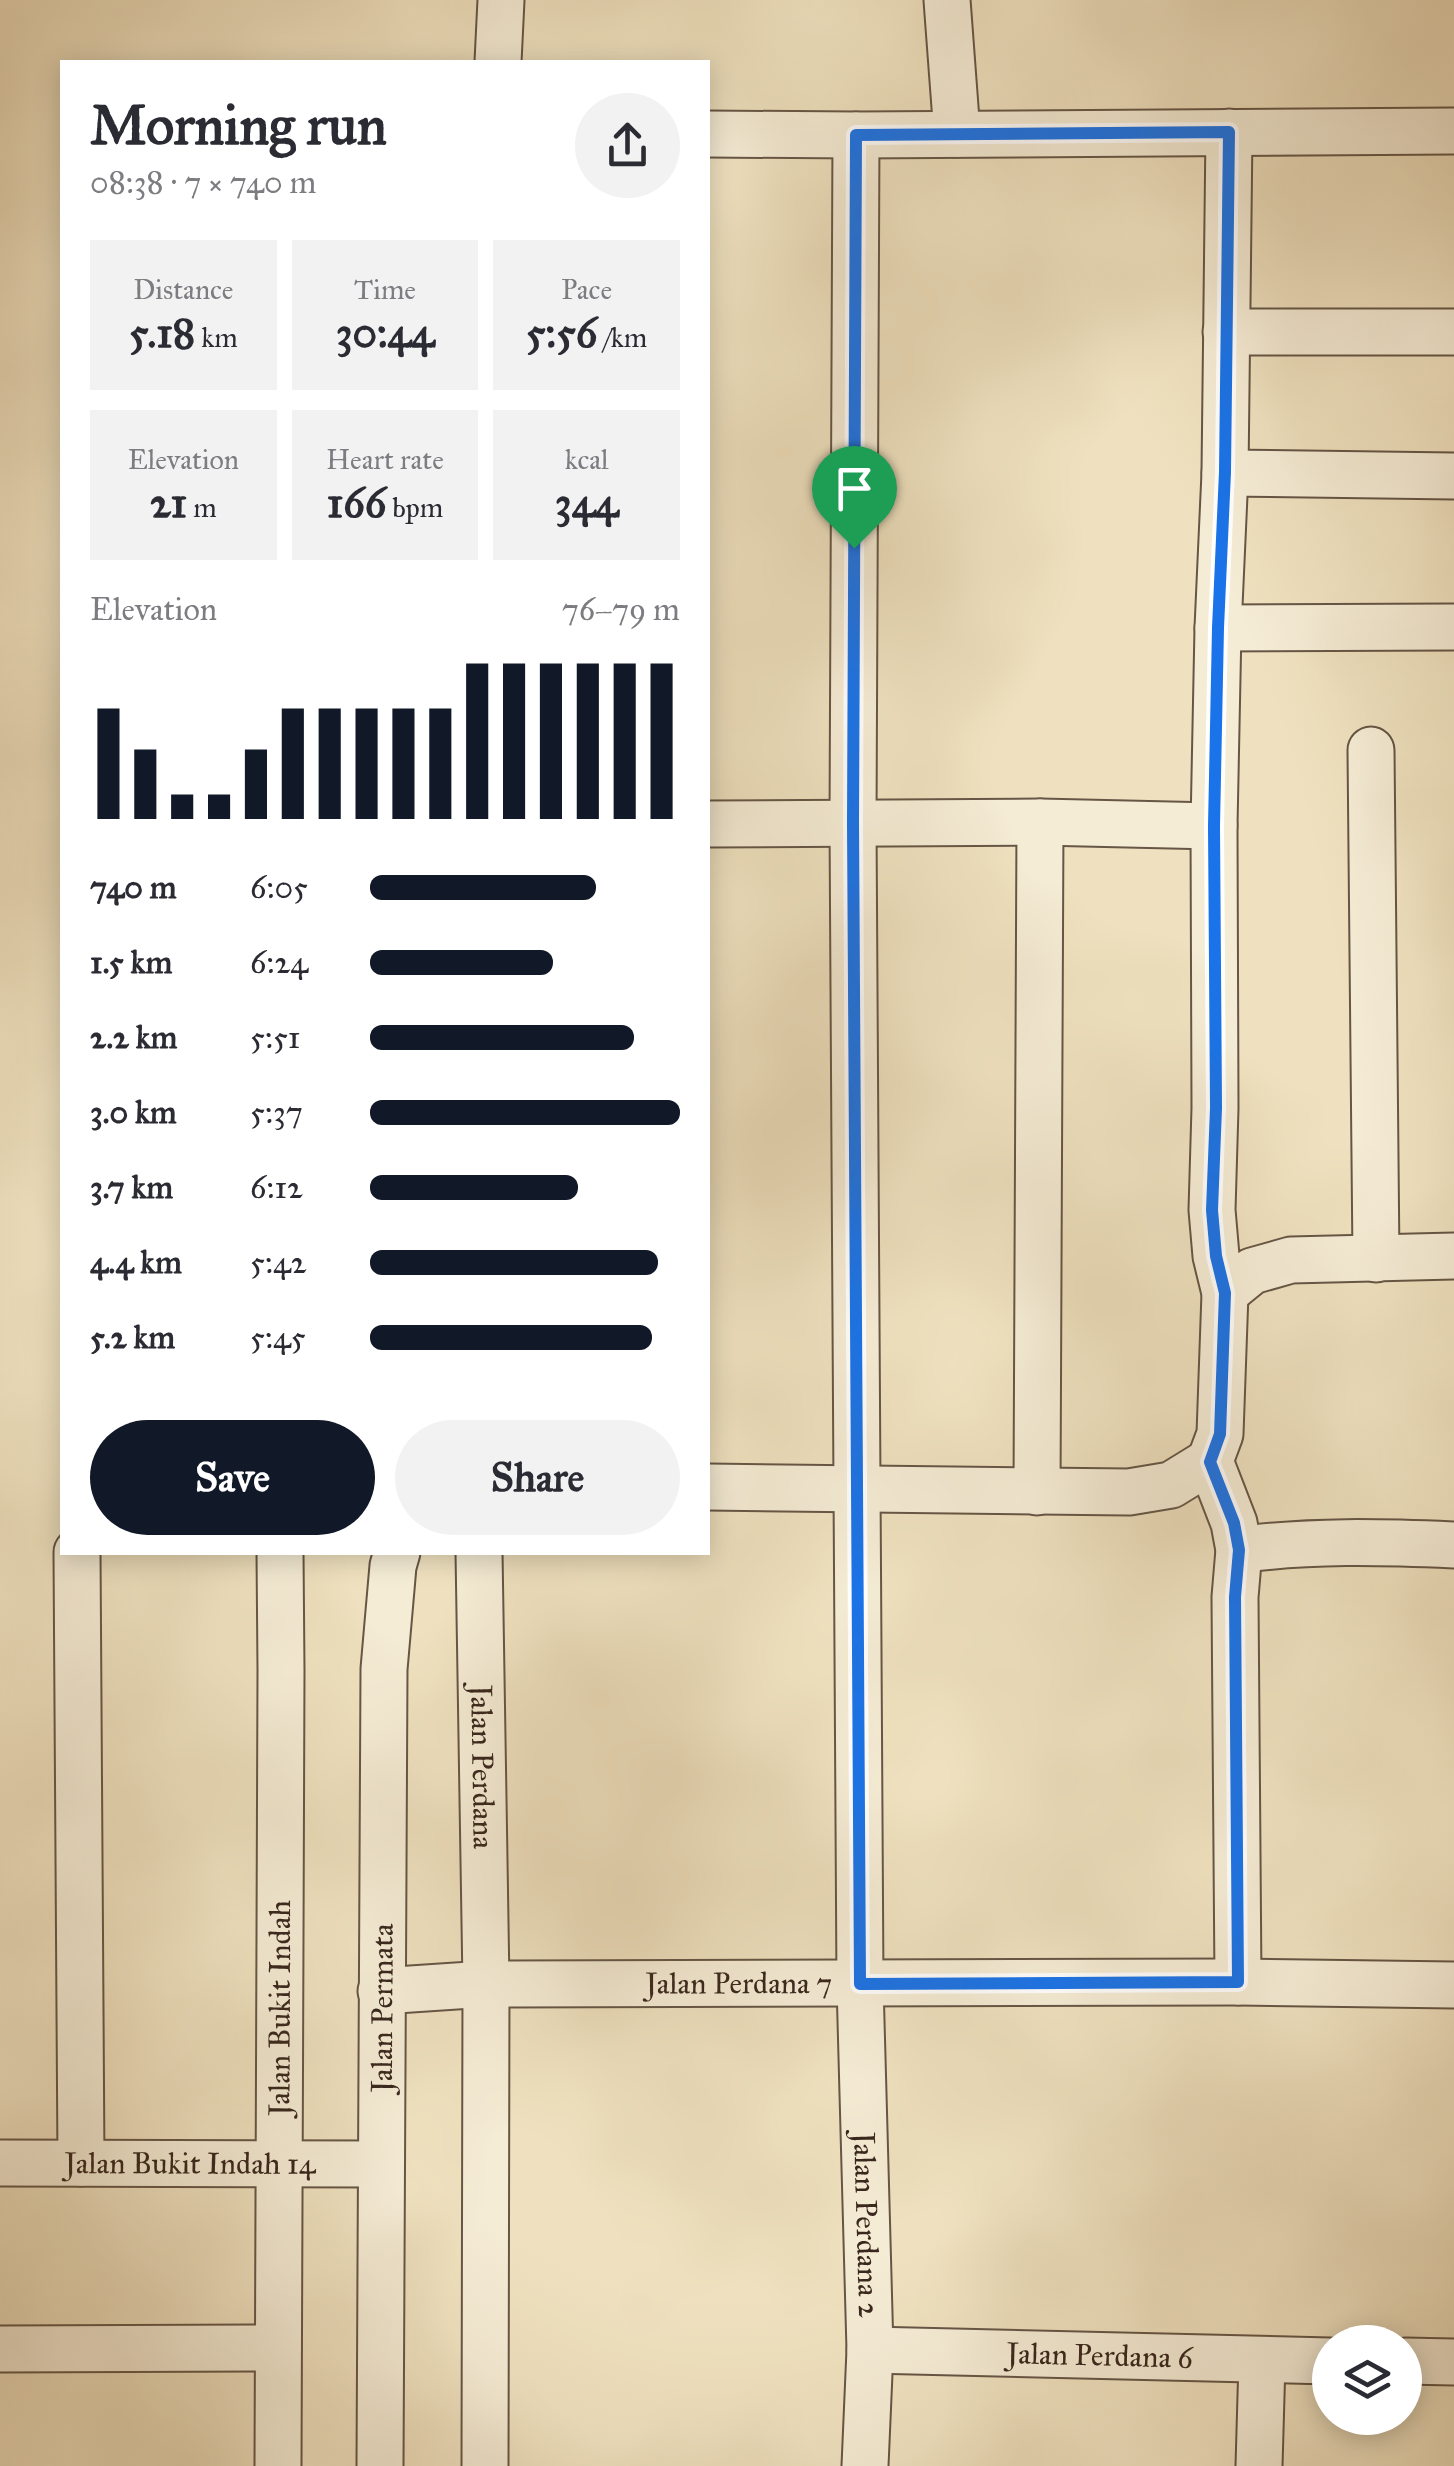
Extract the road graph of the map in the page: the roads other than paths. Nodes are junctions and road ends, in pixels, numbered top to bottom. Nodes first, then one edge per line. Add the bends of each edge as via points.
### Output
1 (501, 0) edge
2 (948, 0) edge
3 (498, 60) edge
4 (1454, 130) edge
5 (1229, 132) junction
6 (710, 134) edge
7 (957, 134) junction
8 (856, 135) junction
9 (1226, 332) junction
10 (1454, 332) edge
11 (1225, 472) junction
12 (1454, 476) edge
13 (1454, 627) edge
14 (1218, 628) junction
15 (1371, 750) dead end
16 (1040, 822) junction
17 (853, 823) junction
18 (710, 824) edge
19 (1214, 826) junction
20 (1454, 1256) edge
21 (1376, 1259) junction
22 (1225, 1293) junction
23 (1210, 1462) junction
24 (710, 1487) edge
25 (857, 1489) junction
26 (1036, 1492) junction
27 (1454, 1545) edge
28 (1239, 1550) junction
29 (77, 1555) edge
30 (280, 1555) edge
31 (396, 1555) edge
32 (480, 1555) edge
33 (1238, 1982) junction
34 (486, 1984) junction
35 (860, 1984) junction
36 (1454, 1985) edge
37 (382, 1991) junction
38 (0, 2163) edge
39 (81, 2163) junction
40 (279, 2164) junction
41 (381, 2164) junction
42 (278, 2348) junction
43 (0, 2349) edge
44 (870, 2350) junction
45 (1262, 2361) junction
46 (1312, 2361) edge
47 (1422, 2362) edge
48 (1454, 2362) edge
49 (278, 2466) edge
50 (380, 2466) edge
51 (486, 2466) edge
52 (865, 2466) edge
53 (1259, 2466) edge

1 - 3 street
2 - 7 street
4 - 5 street
5 - 7 street
5 - 9 street
6 - 8 street
7 - 8 street
8 - 17 street, Jalan Perdana 2
9 - 10 street
9 - 11 street
11 - 12 street
11 - 14 street
13 - 14 street
14 - 19 street
15 - 21 street
16 - 17 street
16 - 19 street
16 - 26 street
17 - 18 street
17 - 25 street, Jalan Perdana 2
19 - 22 street via 1212,1210
20 - 21 street
21 - 22 street via 1291,1260 1252,1271
22 - 23 street via 1220,1434
23 - 26 street via 1171,1485
23 - 28 street
24 - 25 street
25 - 26 street
25 - 35 street, Jalan Perdana 2
27 - 28 street via 1367,1542
28 - 33 street
29 - 39 street
30 - 40 street, Jalan Bukit Indah
31 - 37 street, Jalan Permata via 384,1669
32 - 34 street, Jalan Perdana
33 - 35 street, Jalan Perdana 7
33 - 36 street, Jalan Perdana 7
34 - 35 street, Jalan Perdana 7
34 - 37 street, Jalan Perdana 7
34 - 51 street, Jalan Perdana
35 - 44 street, Jalan Perdana 2
37 - 41 street, Jalan Permata
38 - 39 street, Jalan Bukit Indah 14
39 - 40 street, Jalan Bukit Indah 14
40 - 41 street, Jalan Bukit Indah 14
40 - 42 street, Jalan Bukit Indah
41 - 50 street, Jalan Permata
42 - 43 street
42 - 49 street, Jalan Bukit Indah
44 - 45 street, Jalan Perdana 6
44 - 52 street, Jalan Perdana 2
45 - 46 street, Jalan Perdana 6
45 - 53 street
47 - 48 street

